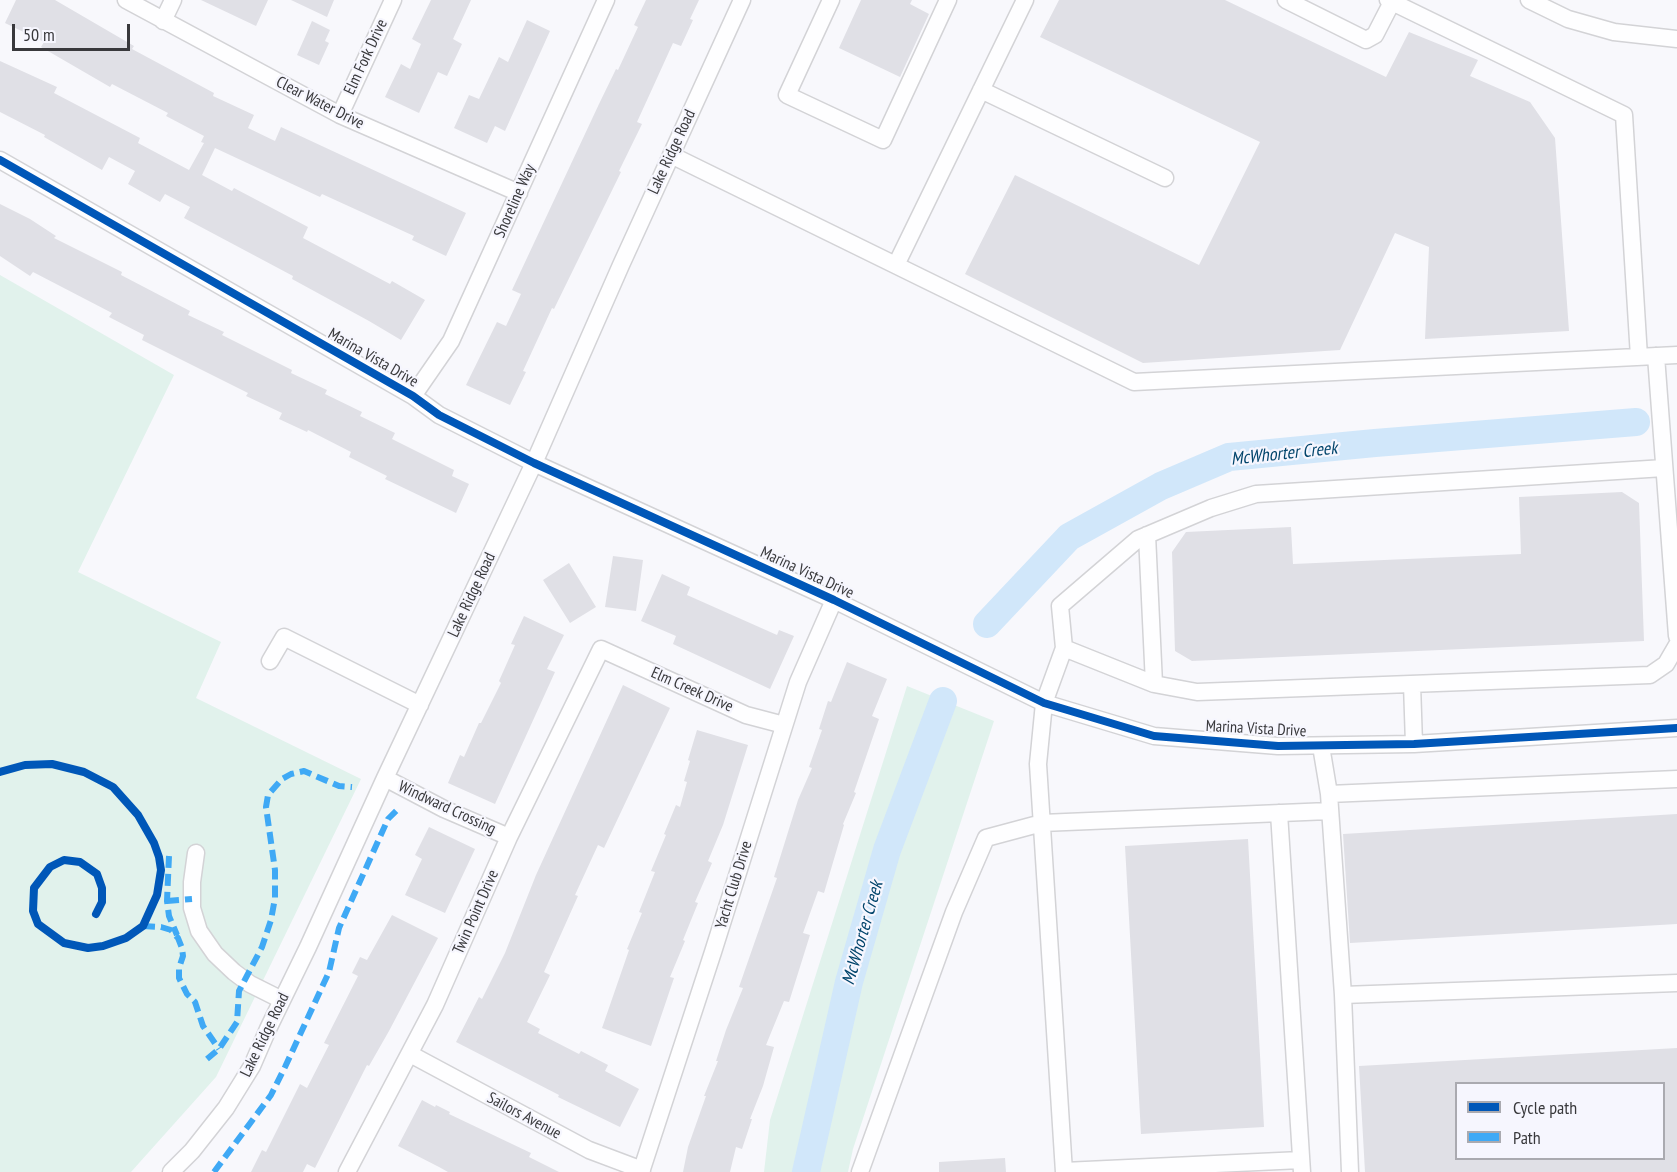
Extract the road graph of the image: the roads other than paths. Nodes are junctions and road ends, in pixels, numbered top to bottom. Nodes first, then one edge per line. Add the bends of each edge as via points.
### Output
1 (126, 0) edge
2 (173, 0) edge
3 (393, 0) edge
4 (606, 0) edge
5 (742, 0) edge
6 (831, 0) edge
7 (948, 0) edge
8 (1025, 0) edge
9 (1286, 0) edge
10 (1529, 0) edge
11 (1390, 1) edge
12 (163, 21) junction
13 (1677, 39) edge
14 (981, 90) junction
15 (340, 115) junction
16 (671, 155) junction
17 (0, 160) edge
18 (1164, 178) dead end
19 (519, 193) junction
20 (896, 265) junction
21 (1677, 355) edge
22 (1648, 356) junction
23 (413, 396) junction
24 (534, 463) junction
25 (1664, 468) junction
26 (1147, 535) junction
27 (834, 600) junction
28 (1677, 636) edge
29 (1677, 645) edge
30 (1064, 648) junction
31 (601, 649) joint
32 (270, 662) dead end
33 (1154, 684) junction
34 (1412, 684) junction
35 (1044, 703) junction
36 (420, 705) junction
37 (784, 725) junction
38 (1677, 728) edge
39 (1414, 744) junction
40 (1322, 746) junction
41 (385, 778) junction
42 (1677, 779) edge
43 (1329, 794) junction
44 (1329, 811) junction
45 (1280, 813) junction
46 (1042, 822) junction
47 (509, 837) junction
48 (196, 853) dead end
49 (1677, 983) edge
50 (1343, 995) junction
51 (282, 1000) junction
52 (410, 1054) junction
53 (1302, 1166) edge
54 (642, 1171) edge
55 (1064, 1171) edge
56 (171, 1172) edge
57 (347, 1172) edge
58 (860, 1172) edge
59 (1350, 1172) edge

1 - 12 street, Clear Water Drive
2 - 12 street
3 - 15 street, Elm Fork Drive
4 - 19 street, Shoreline Way
5 - 16 street, Lake Ridge Road
6 - 7 street via 787,95 883,140
8 - 14 street
9 - 11 street via 1366,40 1375,35
10 - 13 street via 1568,19 1614,32
11 - 22 street via 1624,115
12 - 15 street, Clear Water Drive
14 - 18 street
14 - 20 street
15 - 19 street, Clear Water Drive
16 - 20 street
16 - 24 street, Lake Ridge Road
17 - 23 street, Marina Vista Drive
19 - 23 street, Shoreline Way via 451,341
20 - 22 street via 1134,382
21 - 22 street
22 - 25 street
23 - 24 street, Marina Vista Drive via 439,415
24 - 27 street, Marina Vista Drive
24 - 36 street, Lake Ridge Road
25 - 26 street via 1256,494
25 - 28 street
26 - 30 street via 1060,606
26 - 33 street
27 - 35 street, Marina Vista Drive
27 - 37 street, Yacht Club Drive via 798,681
29 - 34 street via 1666,664 1650,675
30 - 33 street
30 - 35 street
31 - 37 street, Elm Creek Drive via 746,715
31 - 47 street, Twin Point Drive
32 - 36 street via 284,637
33 - 34 street via 1197,692
34 - 39 street
35 - 40 street, Marina Vista Drive via 1154,736
35 - 46 street via 1038,764
36 - 41 street, Lake Ridge Road
37 - 54 street, Yacht Club Drive
38 - 39 street, Marina Vista Drive
39 - 40 street, Marina Vista Drive
40 - 43 street
41 - 47 street, Windward Crossing
41 - 51 street, Lake Ridge Road
42 - 43 street
43 - 44 street
44 - 45 street
44 - 50 street
45 - 46 street
45 - 53 street
46 - 55 street
46 - 58 street via 986,838 954,912
47 - 52 street, Twin Point Drive
48 - 51 street via 192,908 199,931 214,954 234,972
49 - 50 street
50 - 59 street
51 - 56 street, Lake Ridge Road via 252,1066 226,1108
52 - 54 street, Sailors Avenue via 589,1150
52 - 57 street, Twin Point Drive
53 - 55 street

